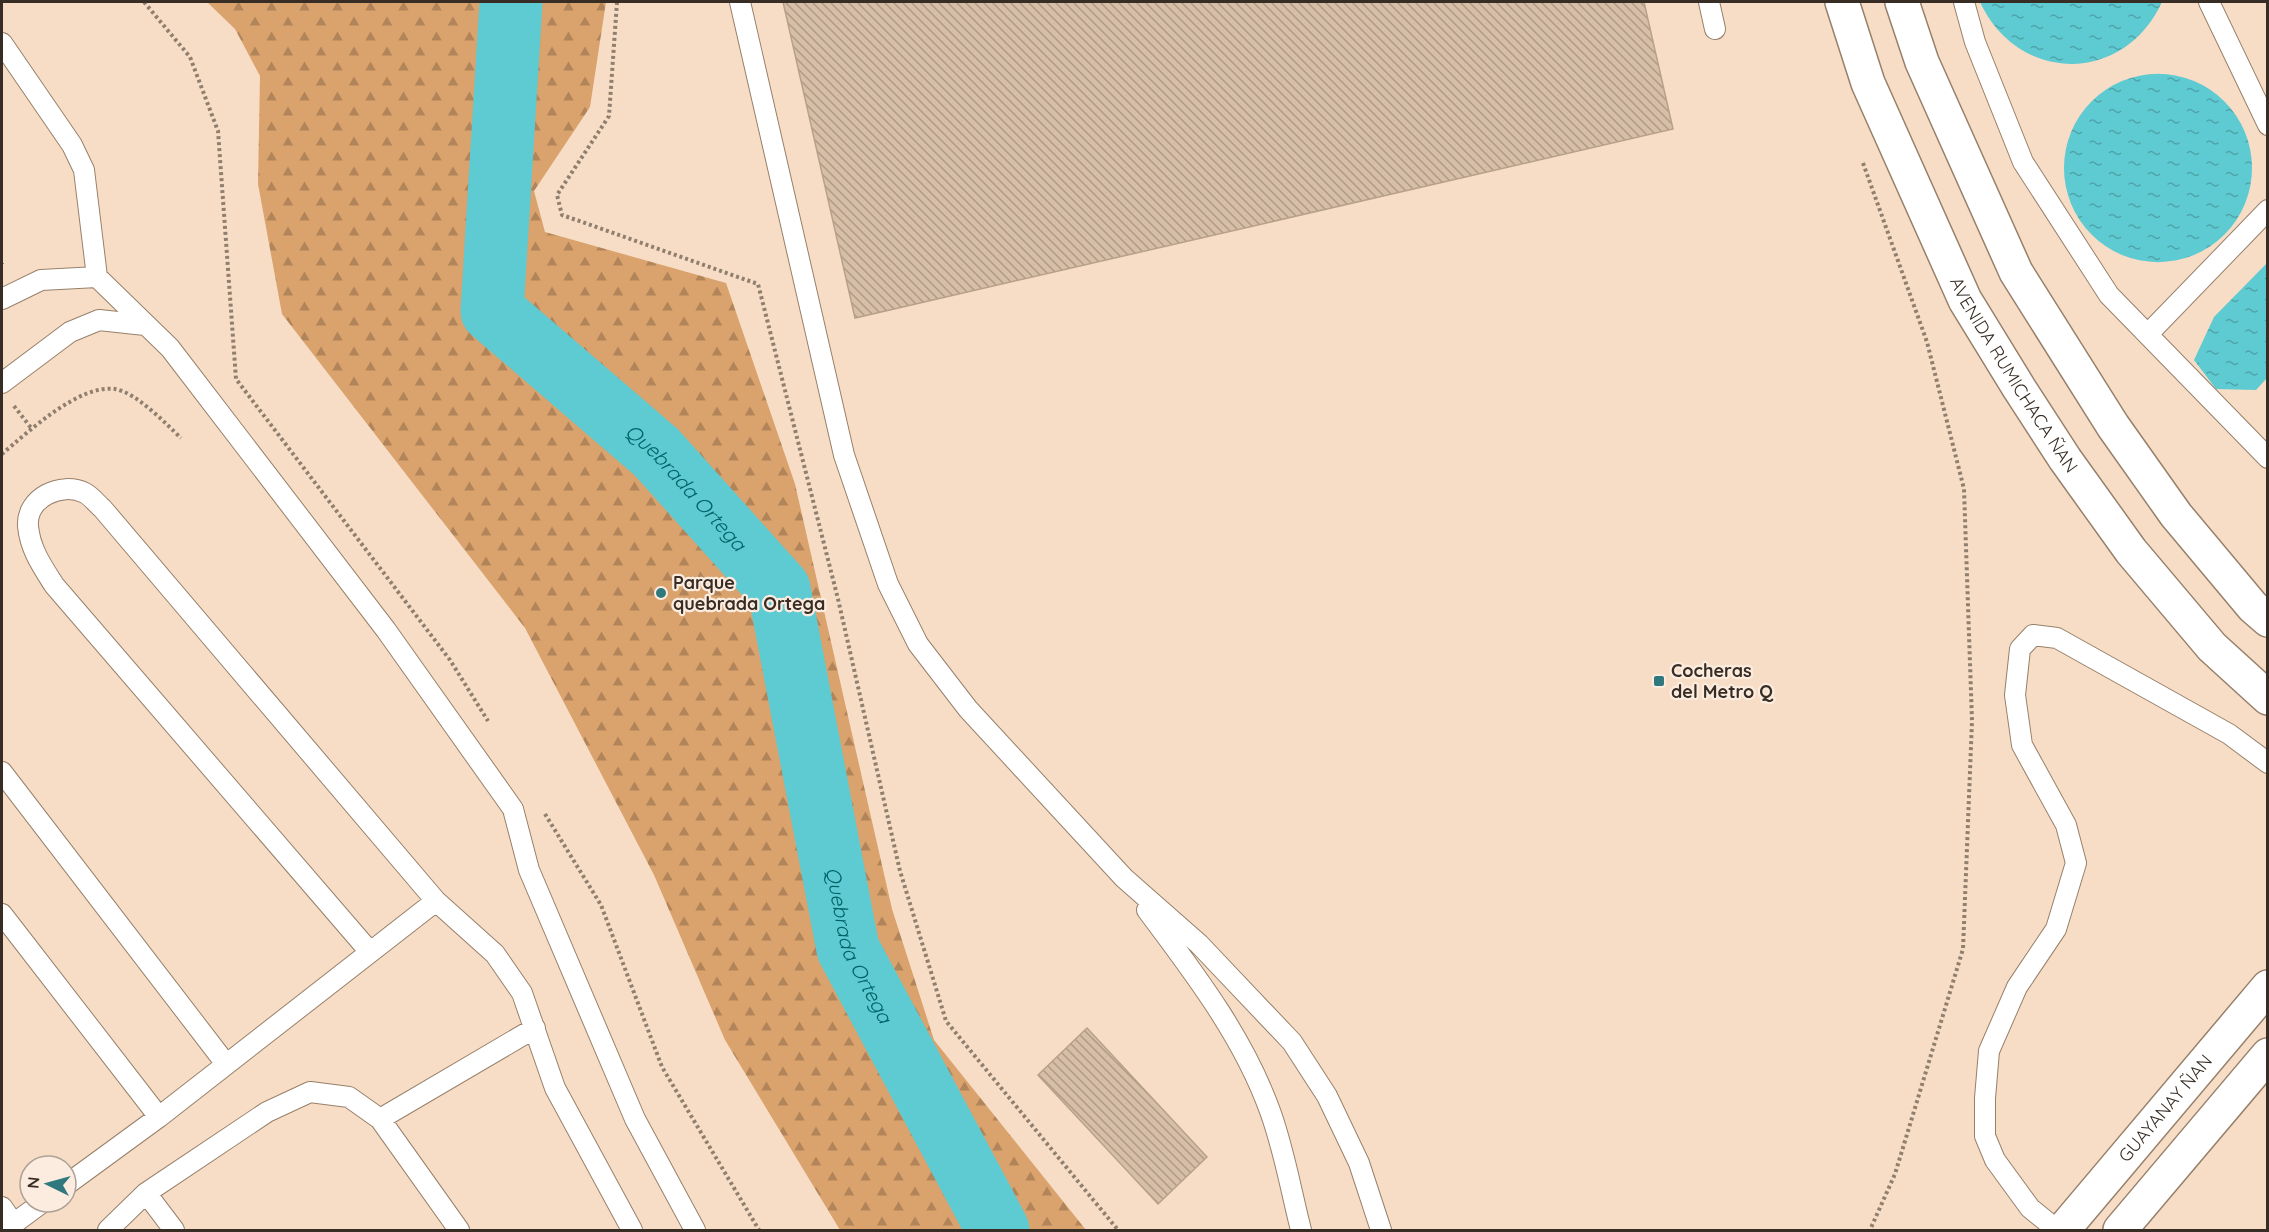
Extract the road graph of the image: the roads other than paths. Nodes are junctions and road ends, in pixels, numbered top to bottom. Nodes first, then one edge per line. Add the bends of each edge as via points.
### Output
1 (740, 2) edge
2 (1709, 2) edge
3 (1842, 2) edge
4 (1902, 2) edge
5 (1964, 2) edge
6 (2209, 2) edge
7 (1715, 29) dead end
8 (2, 43) edge
9 (2268, 126) edge
10 (2268, 210) edge
11 (97, 277) junction
12 (2, 300) edge
13 (145, 325) junction
14 (2148, 334) junction
15 (2, 383) edge
16 (2268, 458) edge
17 (2268, 620) edge
18 (2268, 698) edge
19 (2268, 763) edge
20 (2, 772) edge
21 (1124, 878) junction
22 (435, 901) junction
23 (2, 914) edge
24 (370, 952) junction
25 (2268, 987) edge
26 (535, 1028) junction
27 (2268, 1055) edge
28 (226, 1064) junction
29 (159, 1117) junction
30 (380, 1119) junction
31 (78, 1176) edge
32 (146, 1193) junction
33 (2, 1207) edge
34 (27, 1214) edge
35 (9, 1227) edge
36 (108, 1230) edge
37 (174, 1230) edge
38 (459, 1230) edge
39 (632, 1230) edge
40 (695, 1230) edge
41 (1301, 1230) edge
42 (1381, 1230) edge
43 (2057, 1230) edge
44 (2062, 1230) edge
45 (2120, 1230) edge

1 - 21 lane via 844,455 888,584 918,644 968,709
2 - 7 lane
3 - 18 main road, AVENIDA RUMICHACA ÑAN via 1868,83 1965,300 2065,459 2131,551 2212,647
4 - 17 main road via 1922,62 2016,272 2073,367 2176,515
5 - 14 lane via 1975,42 2023,162 2109,295
6 - 9 lane
8 - 11 lane via 72,145 84,170
10 - 14 lane
11 - 12 lane via 41,280
11 - 13 lane
13 - 15 lane via 99,320 69,332
13 - 40 lane via 170,348 386,630 513,809 529,870 635,1119
14 - 16 lane
19 - 43 lane via 2229,734 2057,638 2033,635 2020,650 2014,696 2022,745 2066,825 2076,863 2056,929 2017,987 1989,1051 1985,1136 1995,1160 2030,1209
20 - 28 lane
21 - 41 lane via 1233,1032 1270,1111
21 - 42 lane via 1198,944 1292,1042 1327,1096 1359,1163
22 - 24 lane
22 - 24 lane via 102,508 84,492 59,488 38,500 28,523 32,550 54,585
22 - 26 lane via 495,954 522,993
23 - 29 lane
24 - 28 lane
25 - 44 main road, GUAYANAY ÑAN
26 - 30 lane
26 - 39 lane via 555,1088
27 - 45 main road
28 - 29 lane
29 - 31 lane
30 - 32 lane via 349,1097 310,1092 267,1112
30 - 38 lane
32 - 36 lane
32 - 37 lane
33 - 35 lane
34 - 35 lane

